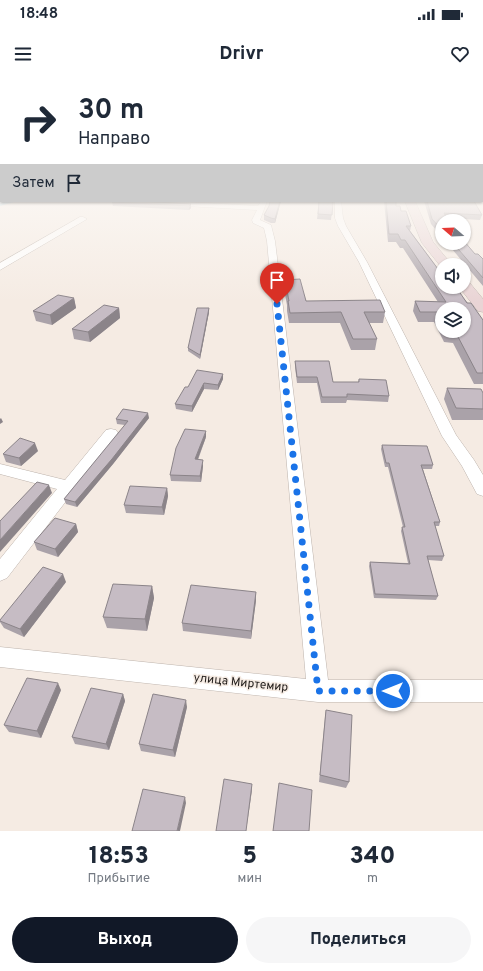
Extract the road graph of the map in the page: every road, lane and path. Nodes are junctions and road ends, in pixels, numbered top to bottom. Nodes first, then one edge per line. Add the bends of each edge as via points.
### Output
1 (60, 232) edge
2 (269, 232) edge
3 (346, 232) edge
4 (423, 232) edge
5 (440, 258) edge
6 (0, 267) edge
7 (471, 294) edge
8 (483, 308) edge
9 (111, 433) dead end
10 (0, 469) edge
11 (69, 488) junction
12 (483, 490) edge
13 (0, 573) edge
14 (0, 657) edge
15 (318, 691) junction
16 (483, 691) edge

1 - 6 street
2 - 15 street
3 - 12 street via 450,436
4 - 5 street via 428,243
7 - 8 street
9 - 11 street
10 - 11 street
11 - 13 street
14 - 15 street, улица Миртемир
15 - 16 street, улица Миртемир

